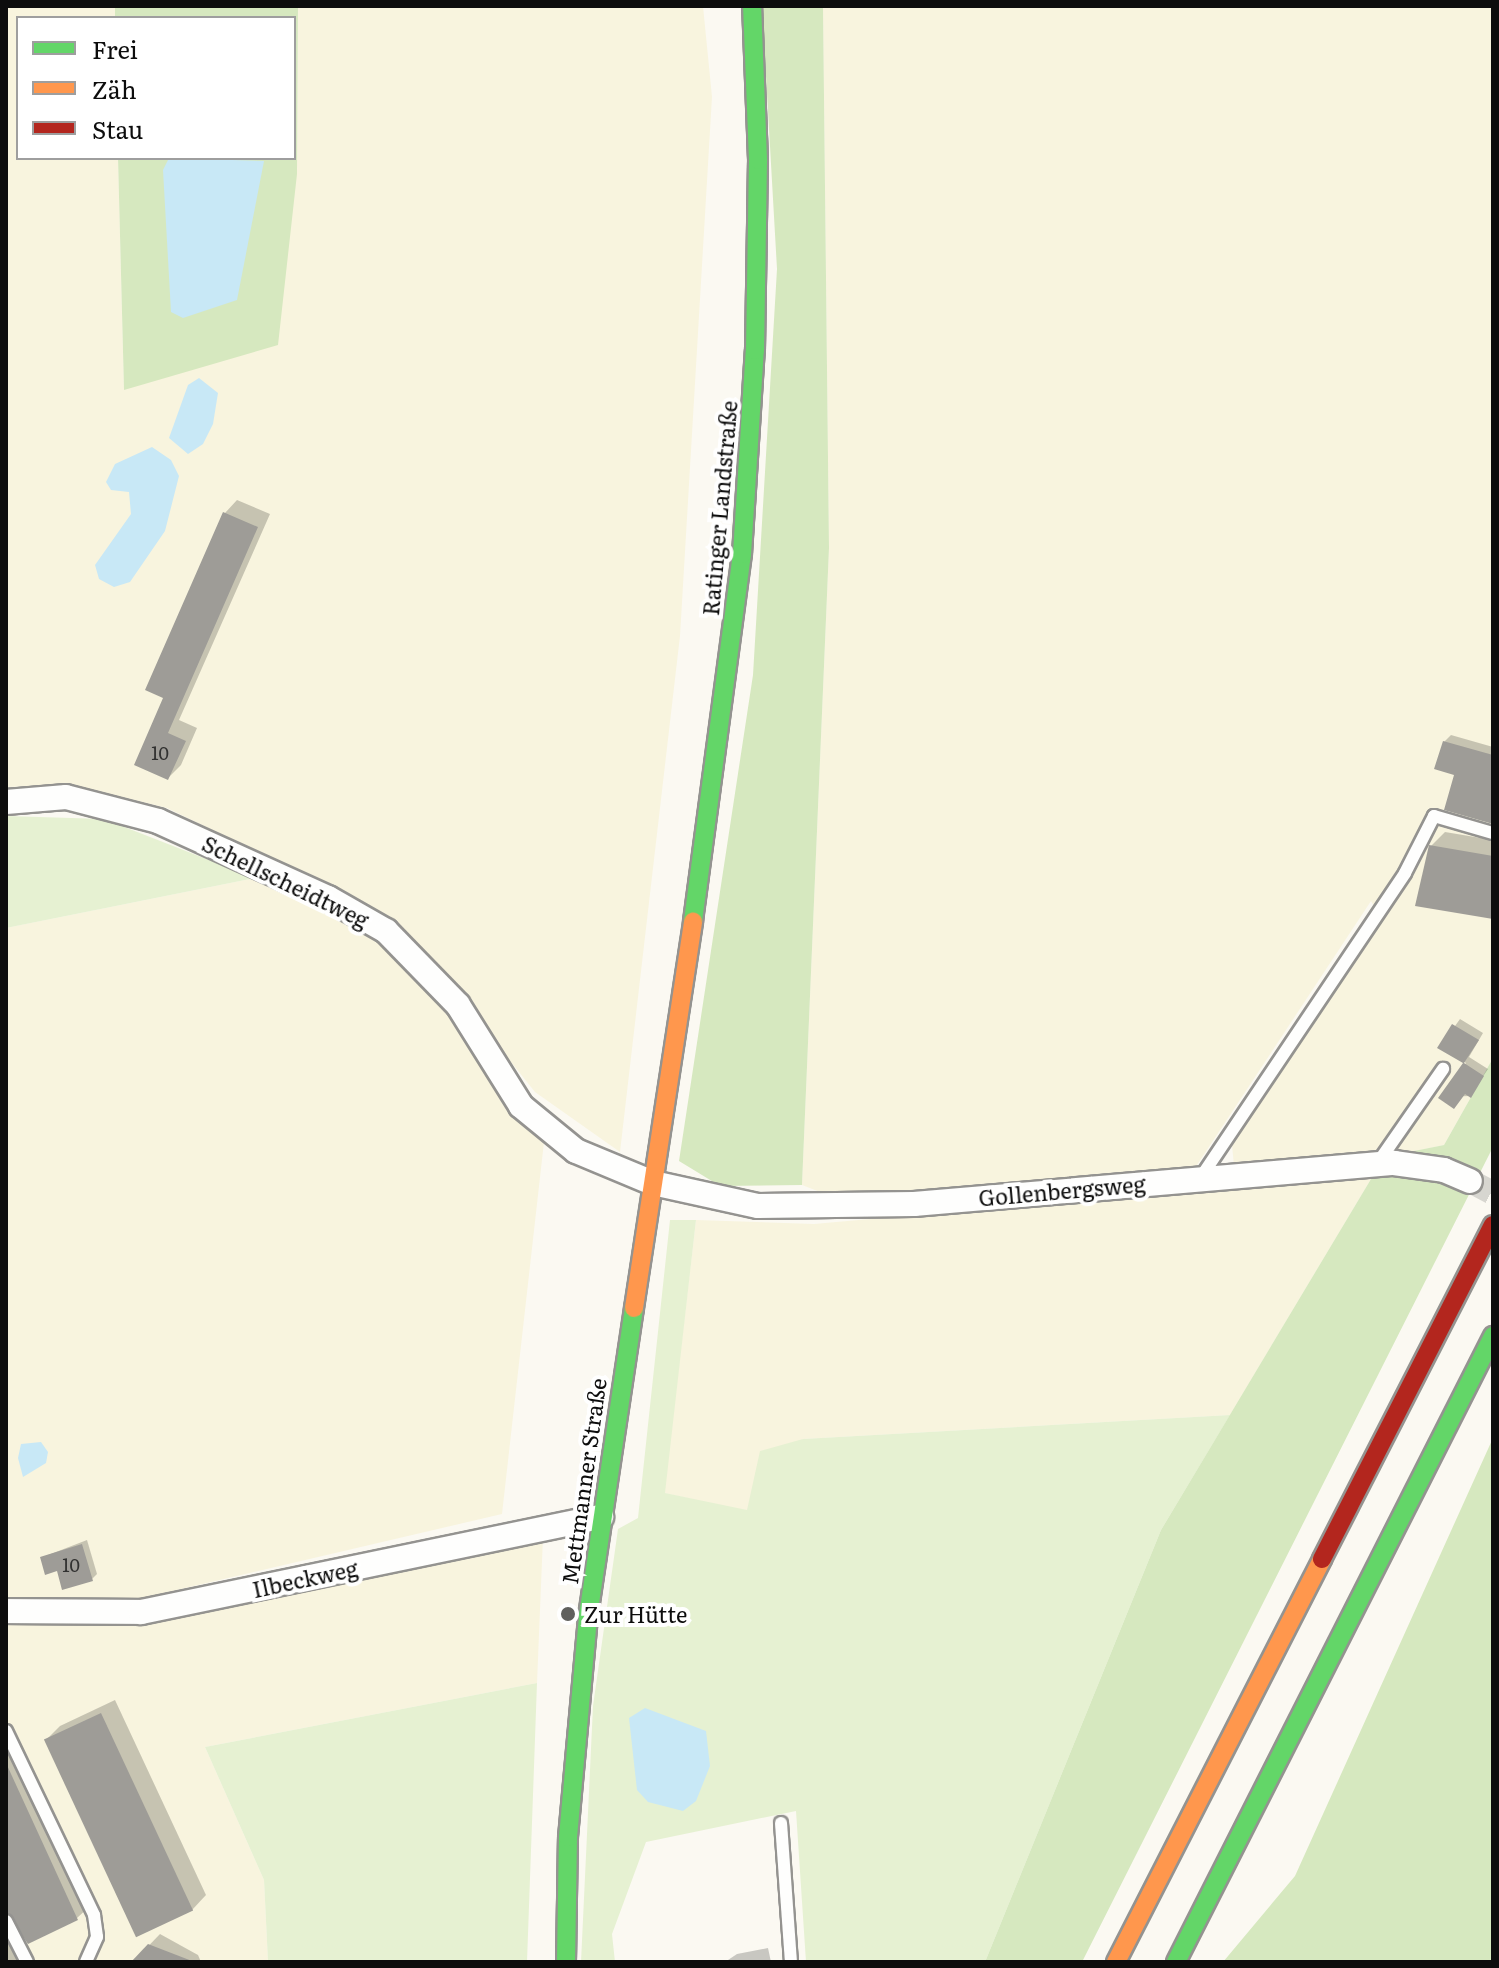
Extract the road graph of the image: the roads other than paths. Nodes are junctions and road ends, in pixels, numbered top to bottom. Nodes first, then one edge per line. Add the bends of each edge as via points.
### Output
1 (752, 6) edge
2 (6, 802) edge
3 (1493, 833) edge
4 (678, 1010) joint
5 (1443, 1069) dead end
6 (1377, 1164) junction
7 (1201, 1177) junction
8 (1470, 1181) tunnel mouth
9 (653, 1183) junction
10 (1493, 1225) edge
11 (1493, 1336) edge
12 (601, 1517) junction
13 (6, 1611) edge
14 (6, 1731) edge
15 (781, 1823) dead end
16 (6, 1921) edge
17 (27, 1962) edge
18 (86, 1962) edge
19 (566, 1962) edge
20 (791, 1962) edge
21 (1116, 1962) edge
22 (1176, 1962) edge

1 - 4 main road, Ratinger Landstraße via 758,160 755,350 742,554
2 - 9 street, Schellscheidtweg via 66,797 158,821 328,898 386,931 458,1005 521,1106 576,1151
3 - 7 lane via 1434,816 1405,873
4 - 9 main road, Mettmanner Straße
5 - 6 lane
6 - 7 street, Gollenbergsweg
6 - 8 street, Gollenbergsweg via 1444,1170
7 - 9 street, Gollenbergsweg via 914,1204 767,1206
9 - 12 main road, Mettmanner Straße
10 - 21 main road
11 - 22 main road
12 - 13 street, Ilbeckweg via 141,1612
12 - 19 main road, Mettmanner Straße via 580,1685
14 - 18 lane via 94,1915 97,1937
15 - 20 lane
16 - 17 lane

